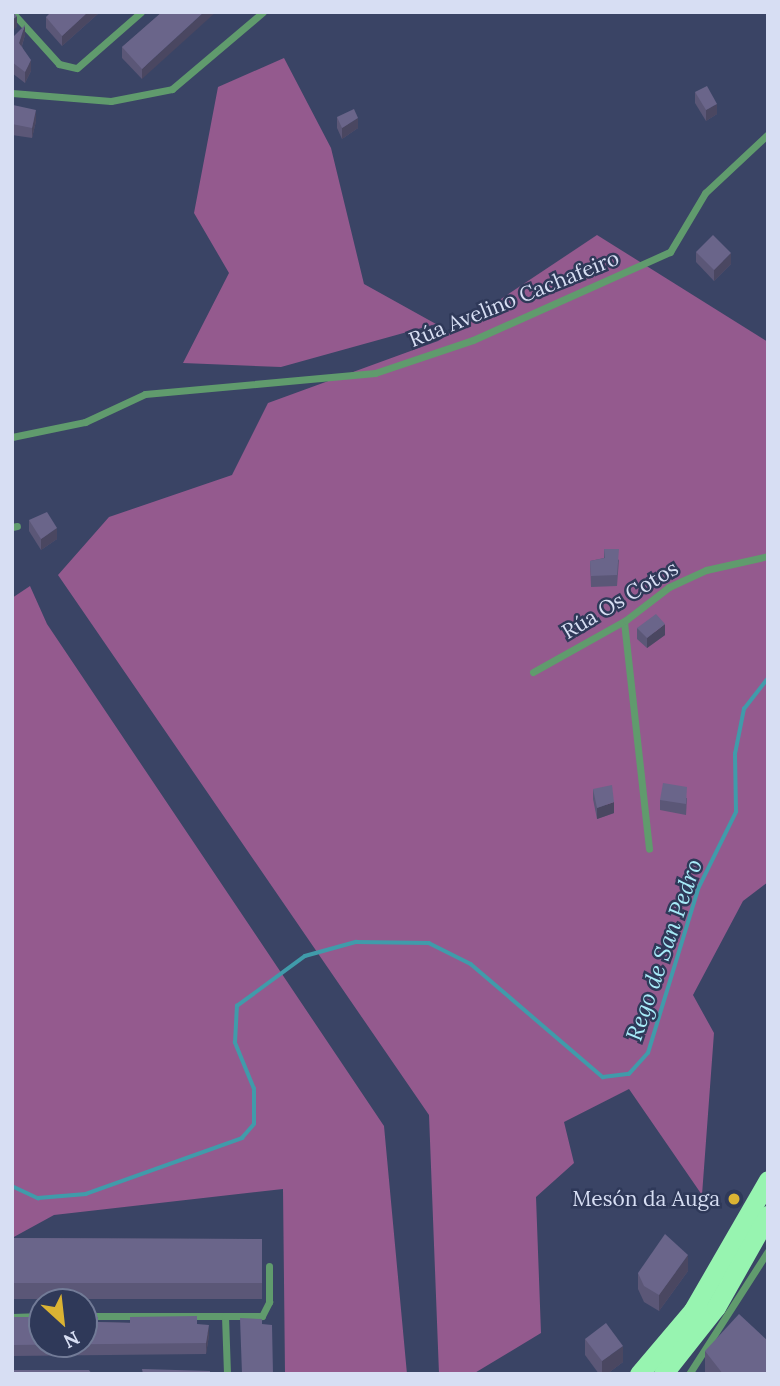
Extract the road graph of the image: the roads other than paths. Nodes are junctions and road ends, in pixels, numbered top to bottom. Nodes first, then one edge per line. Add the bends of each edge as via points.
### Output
1 (12, 12) edge
2 (141, 12) edge
3 (263, 12) edge
4 (12, 93) edge
5 (768, 134) edge
6 (12, 437) edge
7 (768, 556) edge
8 (624, 622) junction
9 (533, 671) dead end
10 (649, 849) dead end
11 (768, 1180) edge
12 (768, 1215) edge
13 (768, 1251) edge
14 (269, 1266) dead end
15 (98, 1316) edge
16 (225, 1316) junction
17 (227, 1374) edge
18 (639, 1374) edge
19 (663, 1374) edge
20 (688, 1374) edge

1 - 2 street via 59,64 78,68
3 - 4 street via 172,89 111,101
5 - 6 street, Rúa Avelino Cachafeiro via 705,193 670,252 473,340 374,373 145,394 85,422
7 - 8 street, Rúa Os Cotos via 706,570
8 - 9 street, Rúa Os Cotos
8 - 10 street
11 - 18 highway via 694,1310
12 - 19 highway via 716,1307
13 - 20 street
14 - 16 street via 270,1302 262,1316
15 - 16 street
16 - 17 street

